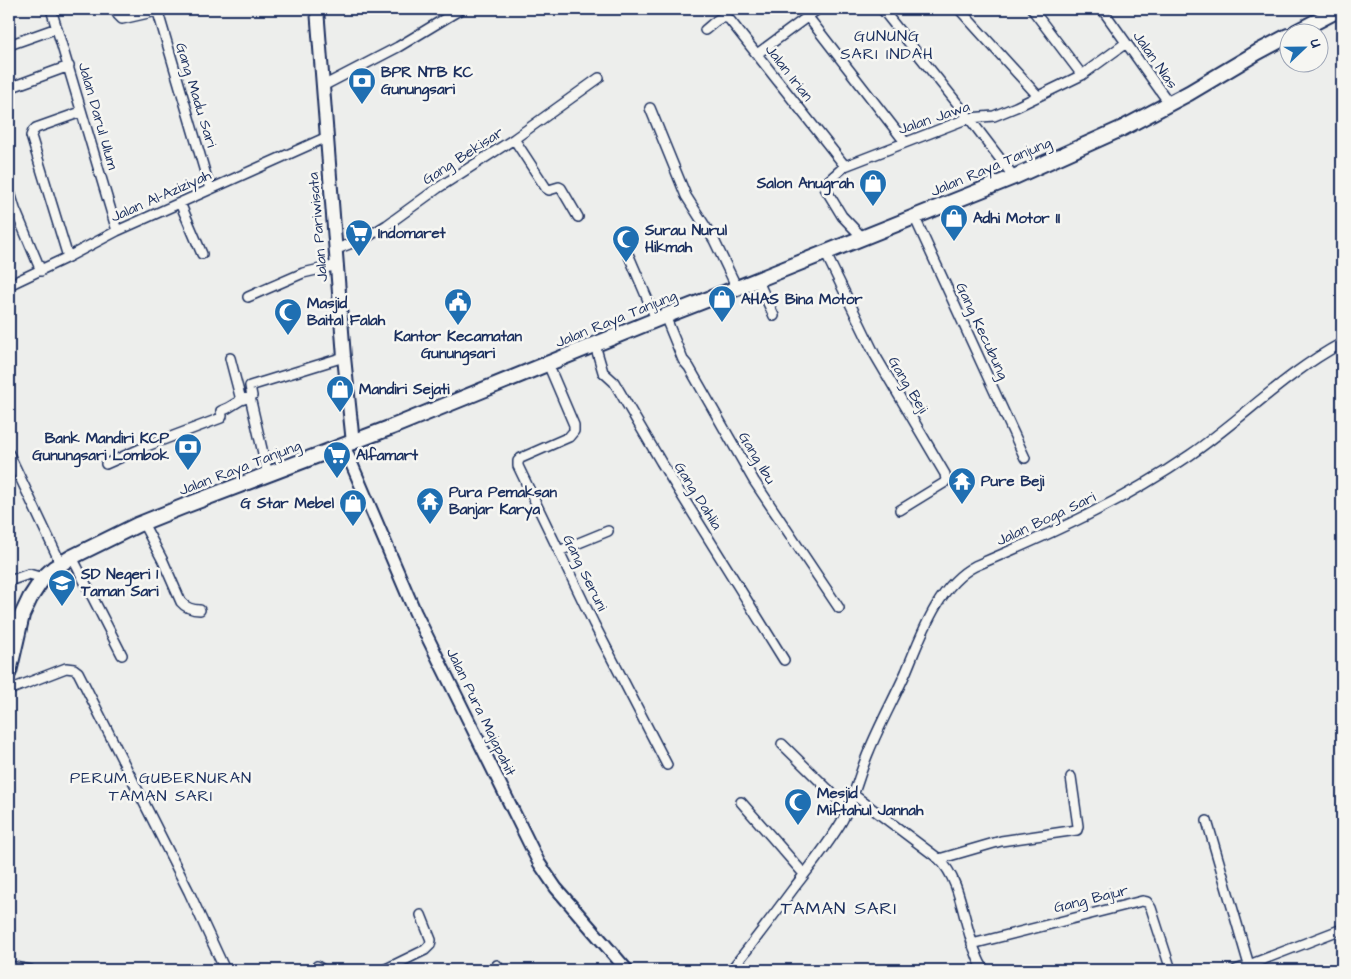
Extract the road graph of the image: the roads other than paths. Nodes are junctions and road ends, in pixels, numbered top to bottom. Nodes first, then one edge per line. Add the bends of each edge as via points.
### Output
1 (52, 9) edge
2 (115, 9) edge
3 (317, 9) edge
4 (461, 9) edge
5 (818, 9) edge
6 (882, 9) edge
7 (959, 9) edge
8 (1032, 9) edge
9 (1102, 9) edge
10 (1340, 9) edge
11 (157, 10) edge
12 (808, 17) junction
13 (1315, 22) edge
14 (57, 28) junction
15 (706, 30) dead end
16 (1278, 41) edge
17 (1126, 43) junction
18 (9, 45) edge
19 (756, 54) junction
20 (69, 66) junction
21 (1082, 75) junction
22 (599, 78) dead end
23 (323, 86) junction
24 (9, 88) edge
25 (1038, 96) junction
26 (1169, 103) junction
27 (650, 108) dead end
28 (81, 112) junction
29 (969, 118) junction
30 (327, 138) junction
31 (514, 139) junction
32 (905, 142) junction
33 (845, 166) junction
34 (1014, 176) junction
35 (9, 189) edge
36 (210, 190) junction
37 (180, 203) junction
38 (914, 216) junction
39 (578, 217) dead end
40 (117, 230) junction
41 (862, 237) junction
42 (337, 249) junction
43 (825, 252) junction
44 (202, 254) dead end
45 (629, 256) dead end
46 (68, 257) junction
47 (338, 265) junction
48 (41, 270) junction
49 (756, 279) junction
50 (9, 285) edge
51 (738, 288) junction
52 (248, 297) dead end
53 (774, 316) dead end
54 (661, 317) junction
55 (1342, 343) edge
56 (595, 345) junction
57 (344, 357) junction
58 (230, 358) dead end
59 (548, 364) junction
60 (250, 397) junction
61 (241, 400) junction
62 (348, 445) junction
63 (9, 454) edge
64 (1025, 458) dead end
65 (106, 464) dead end
66 (268, 475) junction
67 (900, 510) dead end
68 (143, 523) junction
69 (608, 531) dead end
70 (559, 551) junction
71 (66, 560) junction
72 (43, 578) junction
73 (9, 582) edge
74 (839, 608) dead end
75 (200, 610) dead end
76 (122, 655) dead end
77 (784, 660) dead end
78 (9, 672) edge
79 (9, 690) edge
80 (782, 744) dead end
81 (667, 765) dead end
82 (1071, 777) dead end
83 (854, 795) junction
84 (741, 802) dead end
85 (848, 809) junction
86 (1207, 821) dead end
87 (939, 859) junction
88 (804, 874) junction
89 (421, 915) dead end
90 (1342, 929) edge
91 (972, 944) junction
92 (1249, 965) junction
93 (9, 966) edge
94 (30, 970) edge
95 (225, 970) edge
96 (384, 970) edge
97 (626, 970) edge
98 (731, 970) edge
99 (985, 970) edge
100 (1172, 970) edge
101 (1236, 970) edge

1 - 14 street, Jalan Darul Ulum
2 - 11 street via 122,19
3 - 23 main road, Jalan Pariwisata
4 - 23 street
5 - 12 street
6 - 29 street
7 - 25 street
8 - 21 street
9 - 17 street, Jalan Nias
10 - 13 main road
11 - 36 street, Gang Madu Sari
12 - 19 street
12 - 32 street
14 - 18 street
14 - 20 street, Jalan Darul Ulum
15 - 19 street, Jalan Irian via 719,19 727,18
16 - 26 main road, Jalan Raya Tanjung
17 - 21 street, Jalan Jawa
17 - 26 street, Jalan Nias
19 - 33 street, Jalan Irian
20 - 24 street
20 - 28 street, Jalan Darul Ulum
21 - 25 street, Jalan Jawa
22 - 31 street, Gang Bekisar
23 - 30 main road, Jalan Pariwisata
25 - 29 street, Jalan Jawa via 994,116
26 - 34 main road, Jalan Raya Tanjung via 1123,128
27 - 51 street via 686,196 705,224
28 - 40 street, Jalan Darul Ulum
28 - 46 street via 35,129 31,136
29 - 32 street, Jalan Jawa
29 - 34 street
30 - 36 street, Jalan Al-Aziziyah
30 - 42 main road, Jalan Pariwisata
31 - 39 street via 546,188 561,188
31 - 42 street, Gang Bekisar via 381,229
32 - 33 street, Jalan Jawa
33 - 41 street, Jalan Jawa via 825,184 826,192
34 - 38 main road, Jalan Raya Tanjung
35 - 48 street
36 - 37 street, Jalan Al-Aziziyah
37 - 40 street, Jalan Al-Aziziyah
37 - 44 street
38 - 41 main road, Jalan Raya Tanjung
38 - 64 street, Gang Kecubung
40 - 46 street, Jalan Al-Aziziyah
41 - 43 main road, Jalan Raya Tanjung
42 - 47 main road, Jalan Pariwisata
43 - 49 main road, Jalan Raya Tanjung
43 - 67 street, Gang Beji via 875,355 946,474 944,483
45 - 54 street, Gang Ibu
46 - 48 street, Jalan Al-Aziziyah
47 - 52 street via 303,273
47 - 57 main road, Jalan Pariwisata
48 - 50 street, Jalan Al-Aziziyah
49 - 51 main road, Jalan Raya Tanjung
49 - 53 street
51 - 54 main road, Jalan Raya Tanjung
54 - 56 main road, Jalan Raya Tanjung
54 - 74 street, Gang Ibu via 754,481
55 - 83 street, Jalan Boga Sari via 1298,371 1208,442 1138,488 1056,531 975,566 957,579 918,640 869,751
56 - 59 main road, Jalan Raya Tanjung
56 - 77 street, Gang Dahlia via 604,373 614,382
57 - 60 street via 250,386
57 - 62 main road, Jalan Pariwisata
58 - 61 street
59 - 62 main road, Jalan Raya Tanjung
59 - 70 street, Gang Seruni via 574,432 521,458 518,465
60 - 61 street
60 - 66 street
61 - 65 street via 220,411 221,418
62 - 66 main road, Jalan Raya Tanjung
62 - 97 street, Jalan Pura Majapahit via 415,612 539,863 556,888
63 - 71 street
66 - 68 main road, Jalan Raya Tanjung
68 - 71 main road, Jalan Raya Tanjung
68 - 75 street via 181,602 191,609
69 - 70 street
70 - 81 street, Gang Seruni
71 - 72 main road, Jalan Raya Tanjung
71 - 76 street
72 - 73 street via 28,574
72 - 78 main road, Jalan Raya Tanjung via 26,606
79 - 95 street via 66,668 78,672
80 - 85 street
82 - 87 street via 1077,830 1001,841
83 - 85 street, Jalan Boga Sari
83 - 87 street
84 - 88 street
85 - 88 street, Jalan Boga Sari
86 - 92 street
87 - 91 street via 954,881
88 - 98 street, Jalan Boga Sari
89 - 96 street via 430,944 425,950
90 - 92 street
91 - 99 street
91 - 100 street, Gang Bajur via 1142,900 1151,908
92 - 101 street
93 - 94 street

